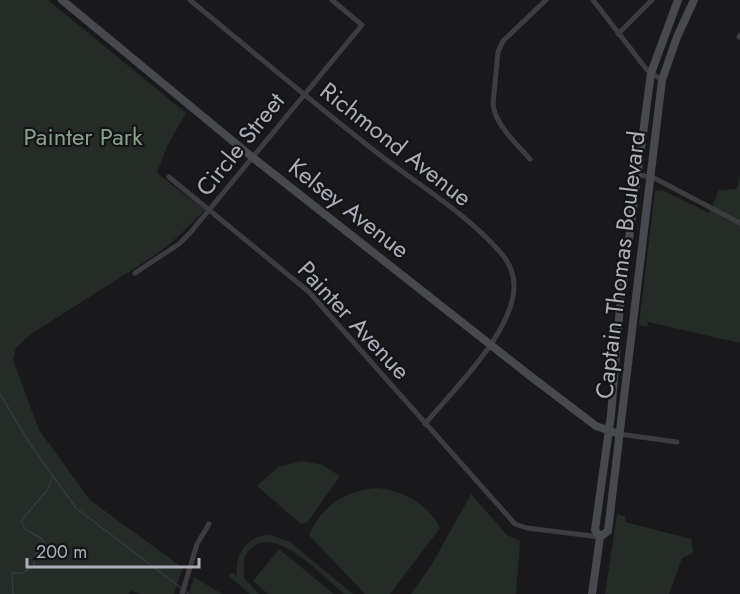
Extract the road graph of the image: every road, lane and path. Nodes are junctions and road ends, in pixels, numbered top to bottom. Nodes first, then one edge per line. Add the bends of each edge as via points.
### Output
1 (62, 0) edge
2 (190, 0) edge
3 (332, 0) edge
4 (546, 0) edge
5 (593, 0) edge
6 (652, 0) edge
7 (678, 0) edge
8 (694, 0) edge
9 (618, 34) junction
10 (651, 73) junction
11 (662, 80) junction
12 (304, 94) junction
13 (252, 157) junction
14 (530, 159) dead end
15 (637, 174) junction
16 (169, 177) dead end
17 (650, 177) junction
18 (209, 210) junction
19 (740, 223) edge
20 (135, 273) dead end
21 (490, 344) junction
22 (425, 424) junction
23 (608, 431) junction
24 (619, 434) junction
25 (677, 442) dead end
26 (209, 524) dead end
27 (600, 537) junction
28 (182, 594) edge
29 (592, 594) edge

1 - 13 main road, Kelsey Avenue
2 - 12 street, Richmond Avenue
3 - 12 street, Circle Street via 362,25
4 - 14 street via 503,41 498,52 494,113
5 - 9 street
6 - 9 street
7 - 10 main road, Captain Thomas Boulevard
8 - 11 main road, Captain Thomas Boulevard
9 - 10 street
10 - 11 street
10 - 15 main road, Captain Thomas Boulevard
11 - 17 main road, Captain Thomas Boulevard
12 - 13 street, Circle Street
12 - 21 street, Richmond Avenue via 438,198 506,259 513,277 513,297
13 - 18 street, Circle Street
13 - 21 main road, Kelsey Avenue
15 - 17 street
15 - 23 main road, Captain Thomas Boulevard
16 - 18 street, Painter Avenue
17 - 19 street
17 - 24 main road, Captain Thomas Boulevard
18 - 20 street, Circle Street via 179,244
18 - 22 street, Painter Avenue via 309,292
21 - 22 street, Richmond Avenue
21 - 23 main road, Kelsey Avenue via 596,426
22 - 27 street, Painter Avenue via 515,524
23 - 24 main road, Kelsey Avenue
23 - 27 main road, Captain Thomas Boulevard via 596,530
24 - 25 street
24 - 27 main road, Captain Thomas Boulevard via 608,531
26 - 28 street via 197,544
27 - 29 main road, Captain Thomas Boulevard

